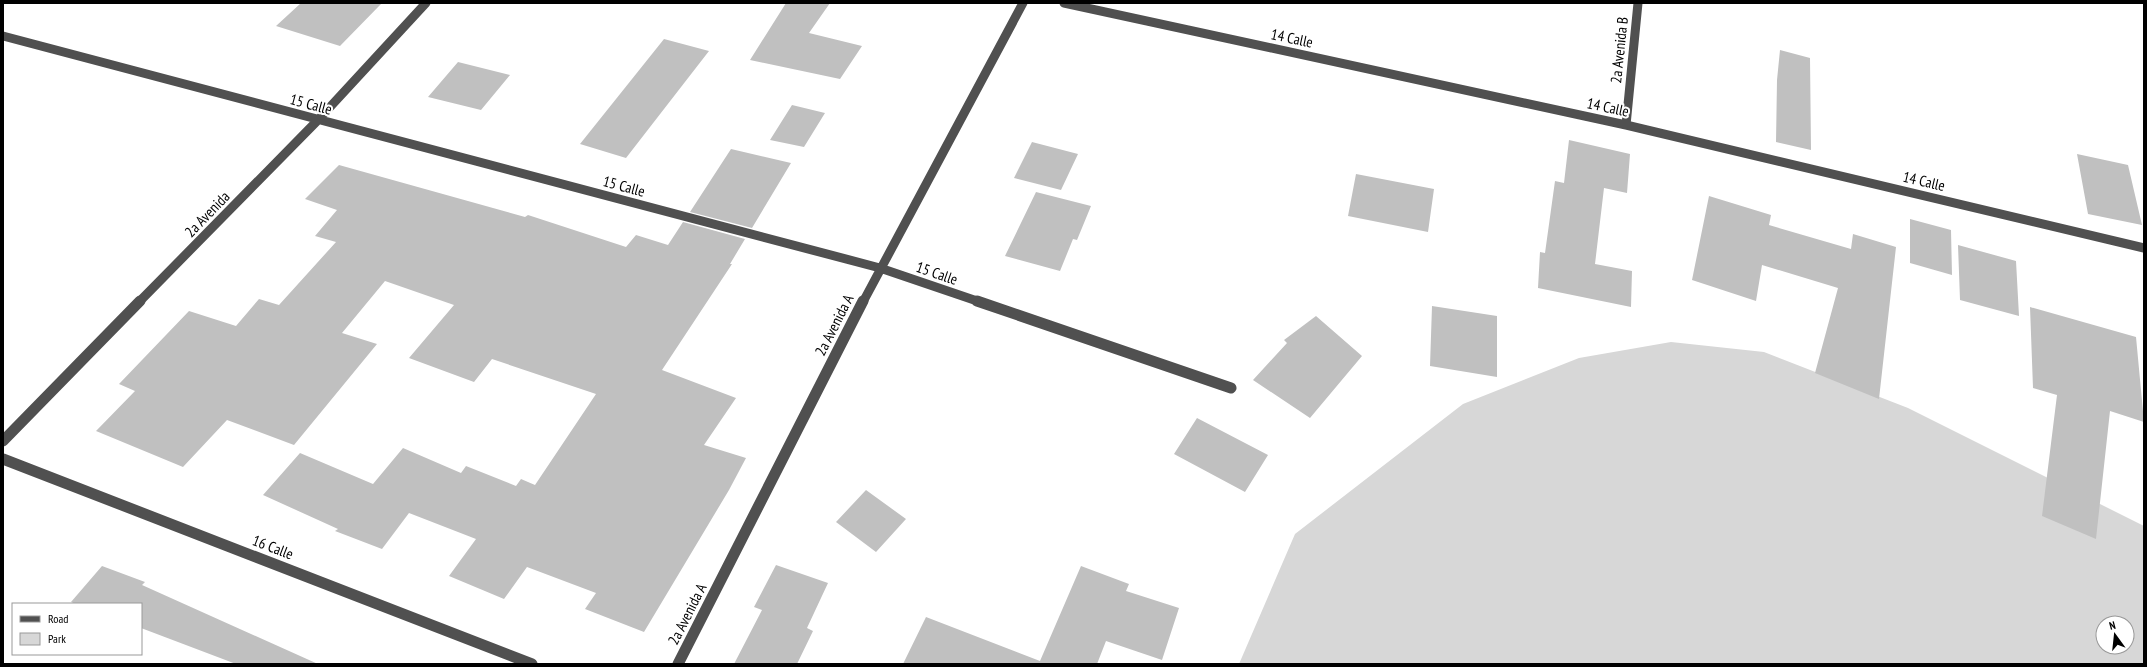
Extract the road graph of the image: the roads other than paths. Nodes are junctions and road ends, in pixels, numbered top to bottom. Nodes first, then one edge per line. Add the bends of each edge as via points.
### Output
1 (426, 3) edge
2 (1023, 3) edge
3 (1064, 3) edge
4 (1638, 3) edge
5 (3, 36) edge
6 (318, 120) junction
7 (1626, 125) junction
8 (2144, 248) edge
9 (880, 268) junction
10 (1231, 388) dead end
11 (3, 441) edge
12 (3, 459) edge
13 (532, 664) edge
14 (678, 664) edge

1 - 6 street, 2a Avenida
2 - 9 street, 2a Avenida A
3 - 7 street, 14 Calle
4 - 7 street, 2a Avenida B
5 - 6 street, 15 Calle
6 - 9 street, 15 Calle
6 - 11 street, 2a Avenida
7 - 8 street, 14 Calle
9 - 10 street, 15 Calle
9 - 14 street, 2a Avenida A
12 - 13 street, 16 Calle

